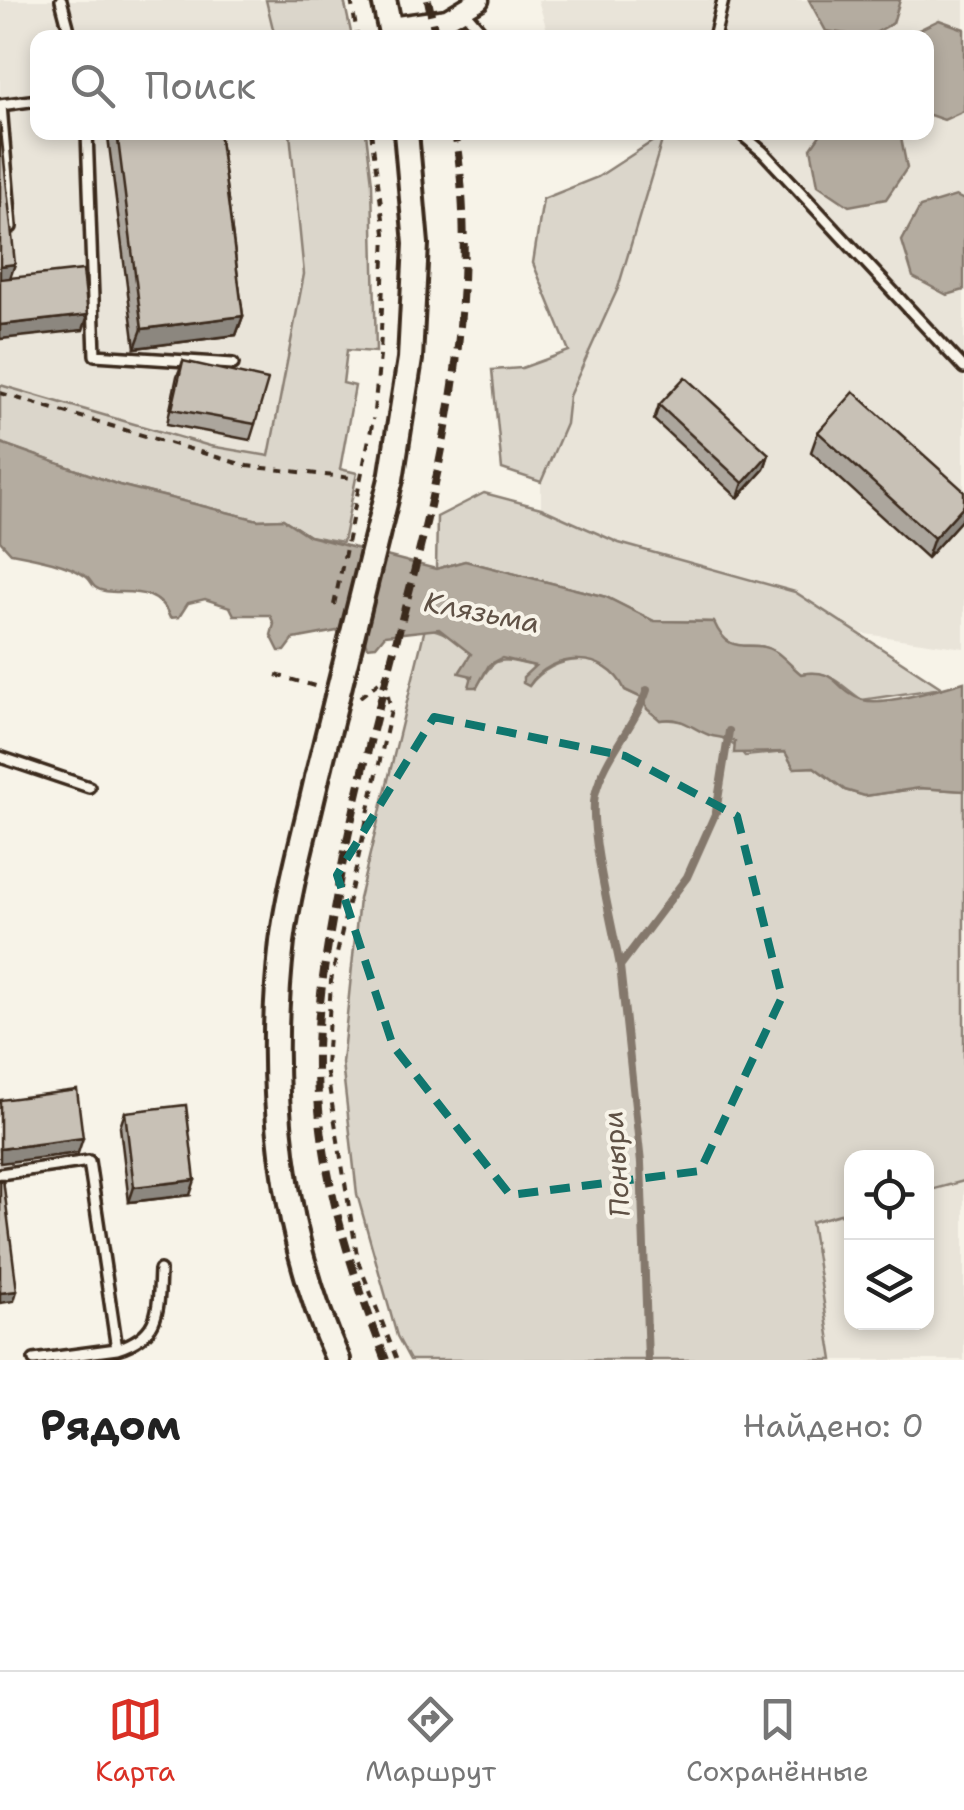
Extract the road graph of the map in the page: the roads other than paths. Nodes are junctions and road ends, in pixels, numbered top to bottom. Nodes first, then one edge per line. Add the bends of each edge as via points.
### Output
1 (61, 0) edge
2 (384, 0) edge
3 (723, 0) edge
4 (472, 6) edge
5 (69, 30) edge
6 (391, 30) edge
7 (397, 30) edge
8 (483, 30) edge
9 (716, 30) edge
10 (30, 101) edge
11 (1, 105) edge
12 (87, 140) edge
13 (407, 140) edge
14 (749, 140) edge
15 (12, 240) edge
16 (233, 364) dead end
17 (964, 368) edge
18 (0, 757) edge
19 (90, 788) dead end
20 (0, 1174) edge
21 (160, 1270) dead end
22 (117, 1350) junction
23 (46, 1358) edge
24 (34, 1360) edge
25 (338, 1360) edge

1 - 5 lane
2 - 6 street
3 - 9 lane
4 - 7 street
4 - 8 lane
10 - 11 lane
11 - 15 lane
12 - 16 lane via 95,355
13 - 25 street, bridge via 416,244 410,358 391,478 283,938 276,1061 280,1144 297,1239
14 - 17 lane
18 - 19 lane
20 - 22 lane via 90,1160
21 - 22 lane via 158,1315 140,1342
22 - 23 lane
23 - 24 lane

